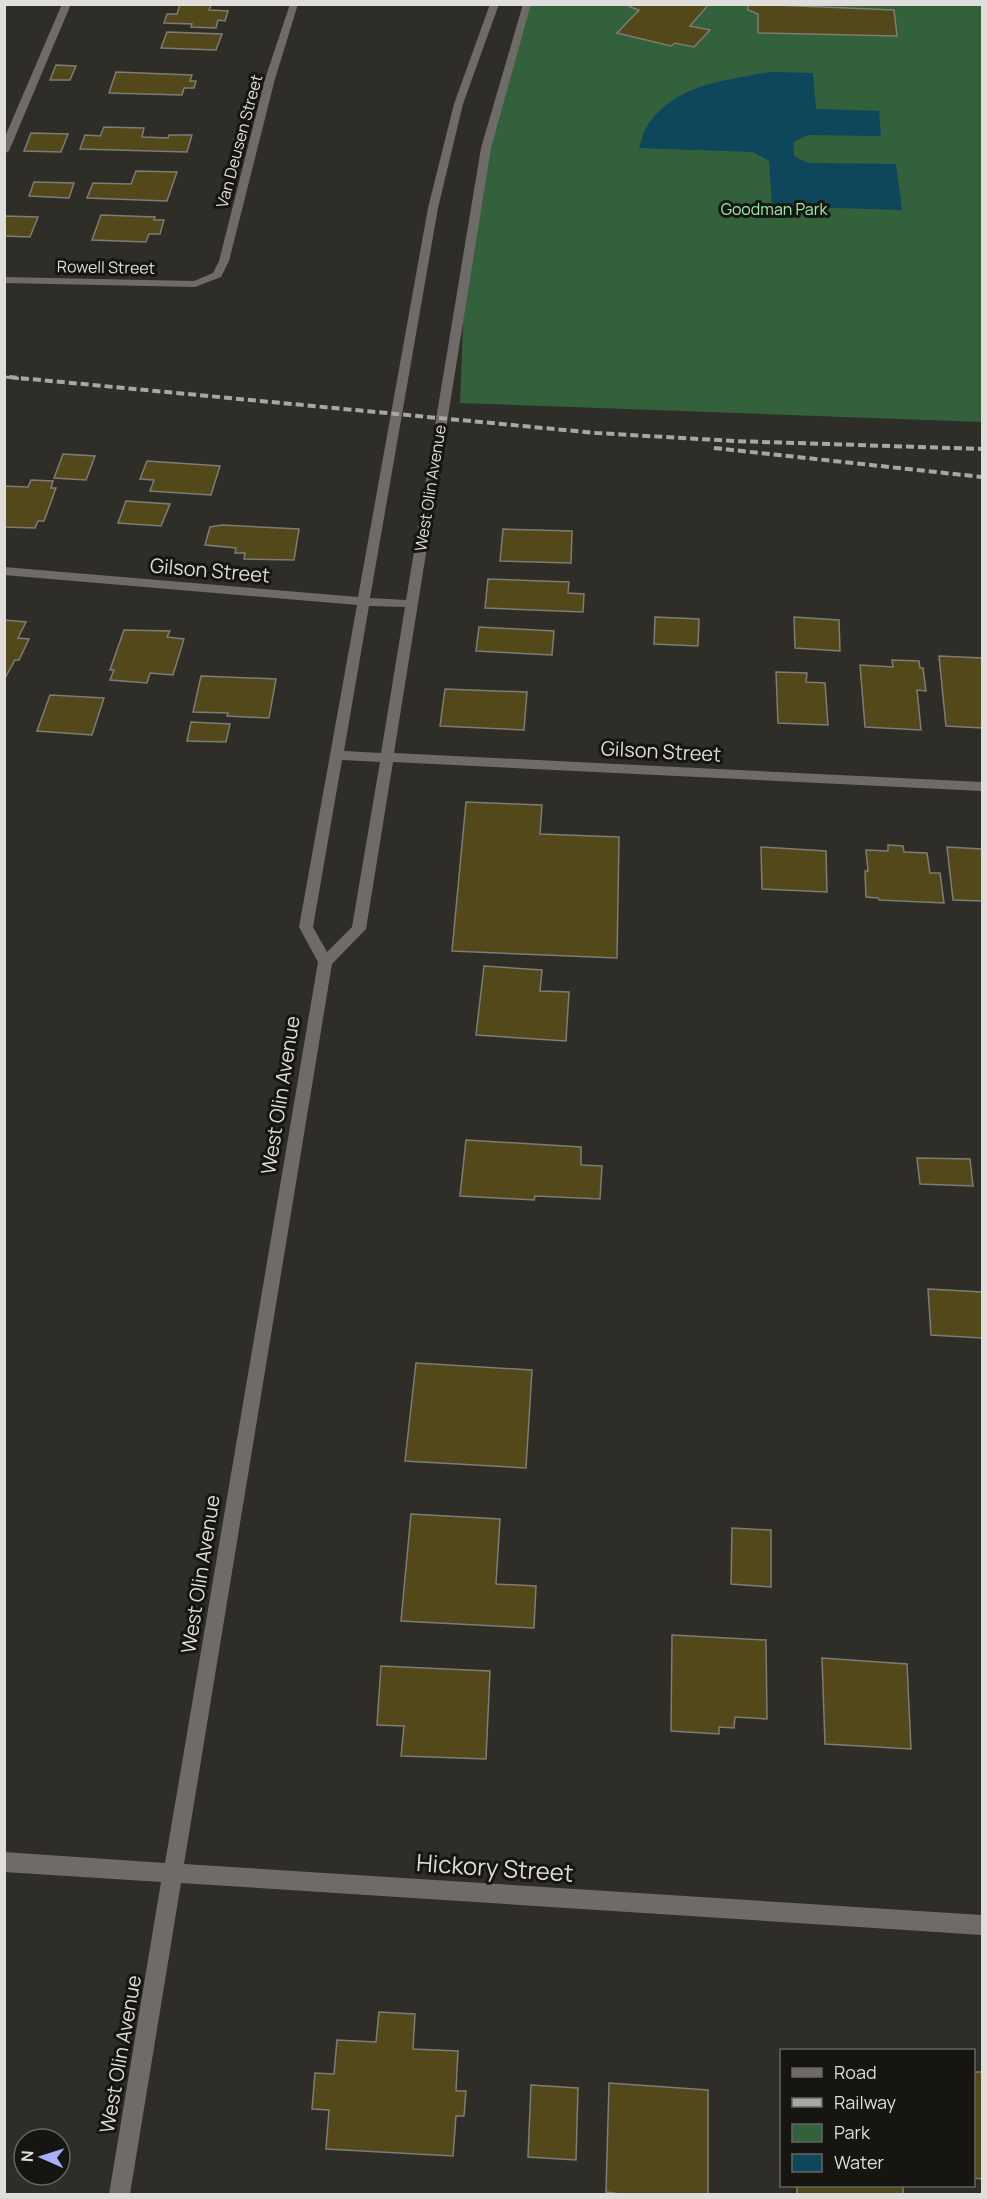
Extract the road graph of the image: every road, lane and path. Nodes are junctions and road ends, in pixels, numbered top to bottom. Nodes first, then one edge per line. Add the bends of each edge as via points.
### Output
1 (67, 4) edge
2 (294, 4) edge
3 (495, 4) edge
4 (527, 4) edge
5 (4, 151) edge
6 (4, 280) edge
7 (207, 280) joint
8 (4, 572) edge
9 (364, 602) junction
10 (412, 604) junction
11 (337, 755) junction
12 (386, 757) junction
13 (982, 787) edge
14 (325, 962) junction
15 (4, 1862) edge
16 (174, 1873) junction
17 (982, 1924) edge
18 (119, 2194) edge

1 - 5 street
2 - 7 street, Van Deusen Street via 270,79 224,261 217,275
3 - 9 street via 475,54 443,165 422,258
4 - 10 street, West Olin Avenue via 486,148
6 - 7 street, Rowell Street via 195,284
8 - 9 street, Gilson Street
9 - 10 street, Gilson Street
9 - 11 street
10 - 12 street, West Olin Avenue
11 - 12 street, Gilson Street
11 - 14 street via 306,927
12 - 13 street, Gilson Street
12 - 14 street, West Olin Avenue via 359,929
14 - 16 street, West Olin Avenue
15 - 16 street, Hickory Street
16 - 17 street, Hickory Street
16 - 18 street, West Olin Avenue

